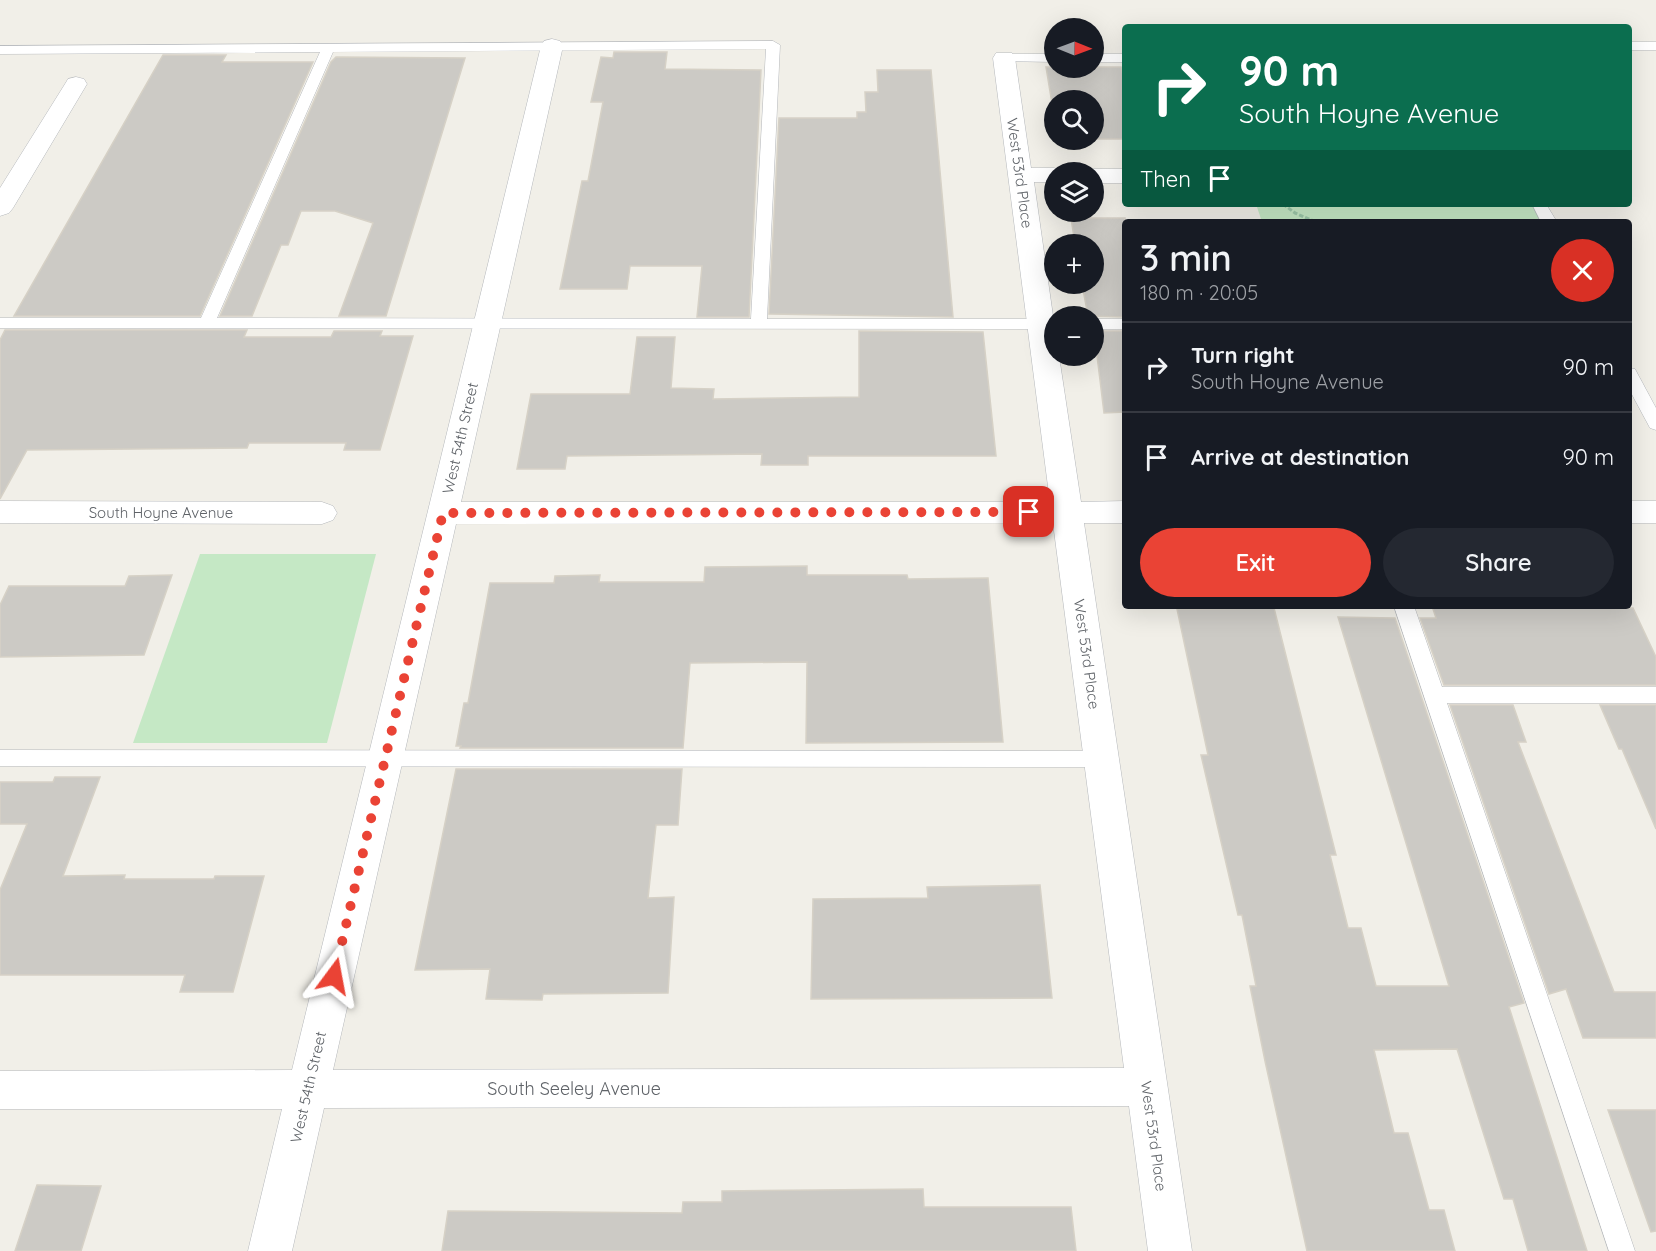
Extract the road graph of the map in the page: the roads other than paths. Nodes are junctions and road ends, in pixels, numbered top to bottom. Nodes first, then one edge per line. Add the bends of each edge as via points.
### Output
1 (552, 46) junction
2 (1632, 46) edge
3 (1656, 46) edge
4 (328, 48) junction
5 (0, 50) edge
6 (1004, 58) joint
7 (1044, 58) edge
8 (1104, 58) edge
9 (1122, 58) edge
10 (76, 84) dead end
11 (1020, 175) junction
12 (1044, 176) edge
13 (1104, 176) edge
14 (1122, 176) edge
15 (0, 208) edge
16 (1045, 306) edge
17 (0, 323) edge
18 (207, 323) junction
19 (487, 323) junction
20 (759, 324) junction
21 (1044, 324) edge
22 (1104, 324) edge
23 (1122, 324) edge
24 (1052, 366) edge
25 (1632, 379) edge
26 (1656, 424) edge
27 (0, 512) edge
28 (1067, 512) junction
29 (1122, 512) edge
30 (1632, 512) edge
31 (1656, 512) edge
32 (322, 513) dead end
33 (443, 513) junction
34 (1405, 609) edge
35 (1434, 695) junction
36 (1656, 695) edge
37 (0, 758) edge
38 (386, 758) junction
39 (1101, 759) junction
40 (1147, 1087) junction
41 (308, 1089) junction
42 (0, 1090) edge
43 (270, 1251) edge
44 (1170, 1251) edge
45 (1622, 1251) edge

1 - 4 lane
1 - 19 street, West 54th Street
1 - 20 lane via 773,45
2 - 3 lane
4 - 5 lane
4 - 18 lane
6 - 7 lane
6 - 11 street, West 53rd Place
8 - 9 lane
10 - 15 street
11 - 12 street
11 - 16 street, West 53rd Place
13 - 14 street
17 - 18 lane
18 - 19 lane
19 - 20 lane
19 - 33 street, West 54th Street
20 - 21 lane
22 - 23 lane
24 - 28 street, West 53rd Place
25 - 26 lane
27 - 32 street, South Hoyne Avenue
28 - 29 street
28 - 33 street
28 - 39 street, West 53rd Place
30 - 31 street
33 - 38 street, West 54th Street
34 - 35 lane
35 - 36 lane
35 - 45 lane
37 - 38 lane
38 - 39 lane
38 - 41 street, West 54th Street
39 - 40 street, West 53rd Place
40 - 41 street, South Seeley Avenue
40 - 44 street, West 53rd Place
41 - 42 street, South Seeley Avenue
41 - 43 street, West 54th Street

